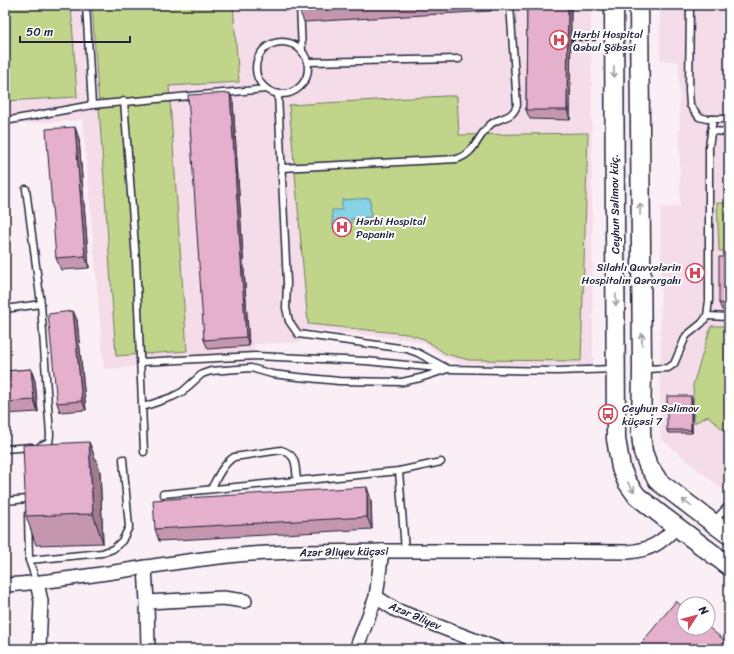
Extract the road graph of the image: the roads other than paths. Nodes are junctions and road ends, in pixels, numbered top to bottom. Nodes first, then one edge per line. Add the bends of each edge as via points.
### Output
1 (86, 5) edge
2 (300, 5) edge
3 (510, 5) edge
4 (614, 5) edge
5 (638, 5) edge
6 (690, 5) edge
7 (302, 51) junction
8 (459, 59) dead end
9 (308, 62) junction
10 (266, 89) junction
11 (278, 94) junction
12 (124, 101) junction
13 (92, 105) junction
14 (713, 119) junction
15 (729, 119) edge
16 (5, 121) edge
17 (711, 131) junction
18 (729, 132) edge
19 (281, 168) junction
20 (26, 189) dead end
21 (41, 304) junction
22 (5, 309) edge
23 (707, 316) junction
24 (729, 317) edge
25 (141, 362) junction
26 (448, 369) junction
27 (616, 369) junction
28 (642, 369) junction
29 (143, 407) junction
30 (5, 449) edge
31 (144, 452) dead end
32 (123, 459) dead end
33 (441, 462) dead end
34 (399, 471) junction
35 (297, 481) junction
36 (210, 489) junction
37 (163, 494) dead end
38 (5, 501) edge
39 (729, 505) edge
40 (712, 522) junction
41 (676, 527) junction
42 (729, 535) edge
43 (382, 551) junction
44 (405, 551) junction
45 (29, 560) junction
46 (145, 566) junction
47 (729, 566) edge
48 (37, 583) junction
49 (5, 585) edge
50 (376, 597) junction
51 (245, 601) dead end
52 (147, 602) junction
53 (358, 644) dead end
54 (39, 649) edge
55 (148, 649) edge
56 (498, 649) edge

1 - 13 lane
2 - 7 lane
3 - 19 lane via 517,105 515,112 510,116 493,122 486,128 471,152 458,159
4 -> 27 main road, Ceyhun Səlimov küç.
28 -> 5 main road
6 - 14 lane via 690,105 699,117
7 - 9 lane
7 - 10 lane via 292,43 279,41 267,45 258,55 255,67 258,80
8 - 9 lane
9 - 11 lane via 308,75 301,86 290,93
10 - 11 lane
10 - 12 lane
11 - 19 lane
12 - 13 lane
12 - 25 lane
13 - 16 lane
14 - 15 lane
14 - 17 lane
17 - 18 lane
17 - 23 lane
19 - 26 lane via 286,308 289,321 298,334 407,349
20 - 21 lane
21 - 22 lane
21 - 30 lane via 49,442 43,446
23 - 24 lane
23 - 28 lane via 686,336 674,364 668,368
25 - 26 lane via 255,356 366,361
25 - 29 lane
26 - 27 lane via 557,372
26 - 29 lane via 402,382 298,377 251,368 211,372 202,374 182,392
27 - 28 main road
27 -> 41 main road, Ceyhun Səlimov küç. via 616,439 621,468 637,496
40 -> 28 main road via 659,482 648,465 643,452
29 - 31 lane
32 - 45 lane via 129,527 122,541 113,549 102,553
33 - 34 lane
34 - 35 lane
34 - 44 lane
35 - 36 lane
35 - 36 lane via 293,457 281,450 234,457 223,467
36 - 37 lane
38 - 45 lane via 27,496
39 - 40 lane
40 - 42 main road
41 - 44 street, Azər Əliyev küçəsi via 656,545 639,551
41 - 47 main road, Ceyhun Səlimov küç.
43 - 44 street, Azər Əliyev küçəsi
43 - 46 street, Azər Əliyev küçəsi via 250,554
43 - 50 street, Azər Əliyev
45 - 48 lane
46 - 48 street, Azər Əliyev küçəsi
46 - 52 street
48 - 49 street, Azər Əliyev küçəsi
48 - 54 street via 41,601
50 - 53 street
50 - 56 street, Azər Əliyev via 396,610
51 - 52 street via 223,598
52 - 55 street

